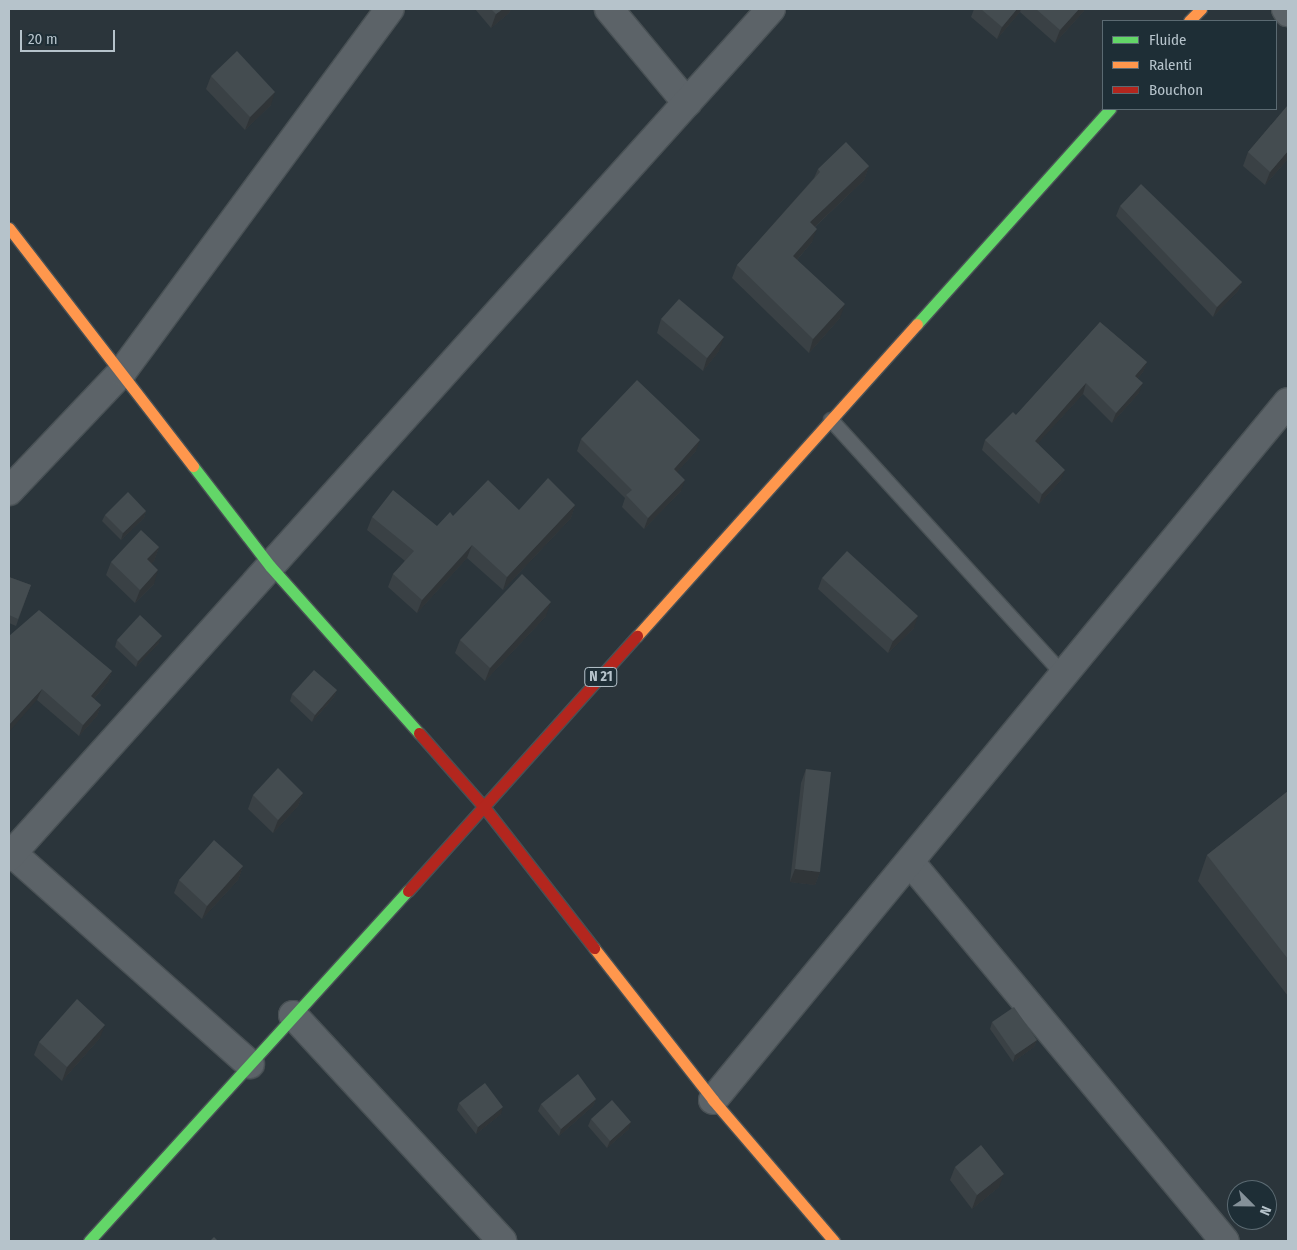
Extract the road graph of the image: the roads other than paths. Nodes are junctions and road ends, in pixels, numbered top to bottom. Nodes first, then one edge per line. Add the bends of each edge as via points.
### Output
1 (390, 9) edge
2 (609, 9) edge
3 (771, 9) edge
4 (1201, 9) edge
5 (1286, 9) edge
6 (1288, 12) edge
7 (1190, 20) edge
8 (687, 103) junction
9 (1109, 110) edge
10 (9, 228) edge
11 (122, 372) junction
12 (1288, 402) edge
13 (831, 420) junction
14 (9, 491) edge
15 (270, 566) junction
16 (1064, 675) junction
17 (484, 807) junction
18 (10, 855) edge
19 (910, 862) junction
20 (293, 1015) junction
21 (250, 1064) junction
22 (714, 1100) junction
23 (490, 1237) edge
24 (89, 1241) edge
25 (834, 1241) edge
26 (1225, 1241) edge

1 - 11 street
2 - 8 street
3 - 8 street
4 - 7 main road
5 - 6 street
8 - 15 street
9 - 13 main road, N 21
10 - 11 main road
11 - 14 street
11 - 15 main road
12 - 16 street
13 - 16 lane
13 - 17 main road, N 21
15 - 17 main road
15 - 18 street
16 - 19 street
17 - 20 main road, N 21
17 - 22 main road
18 - 21 street
19 - 22 street
19 - 26 street
20 - 21 main road, N 21
20 - 23 street
21 - 24 main road, N 21
22 - 25 main road

